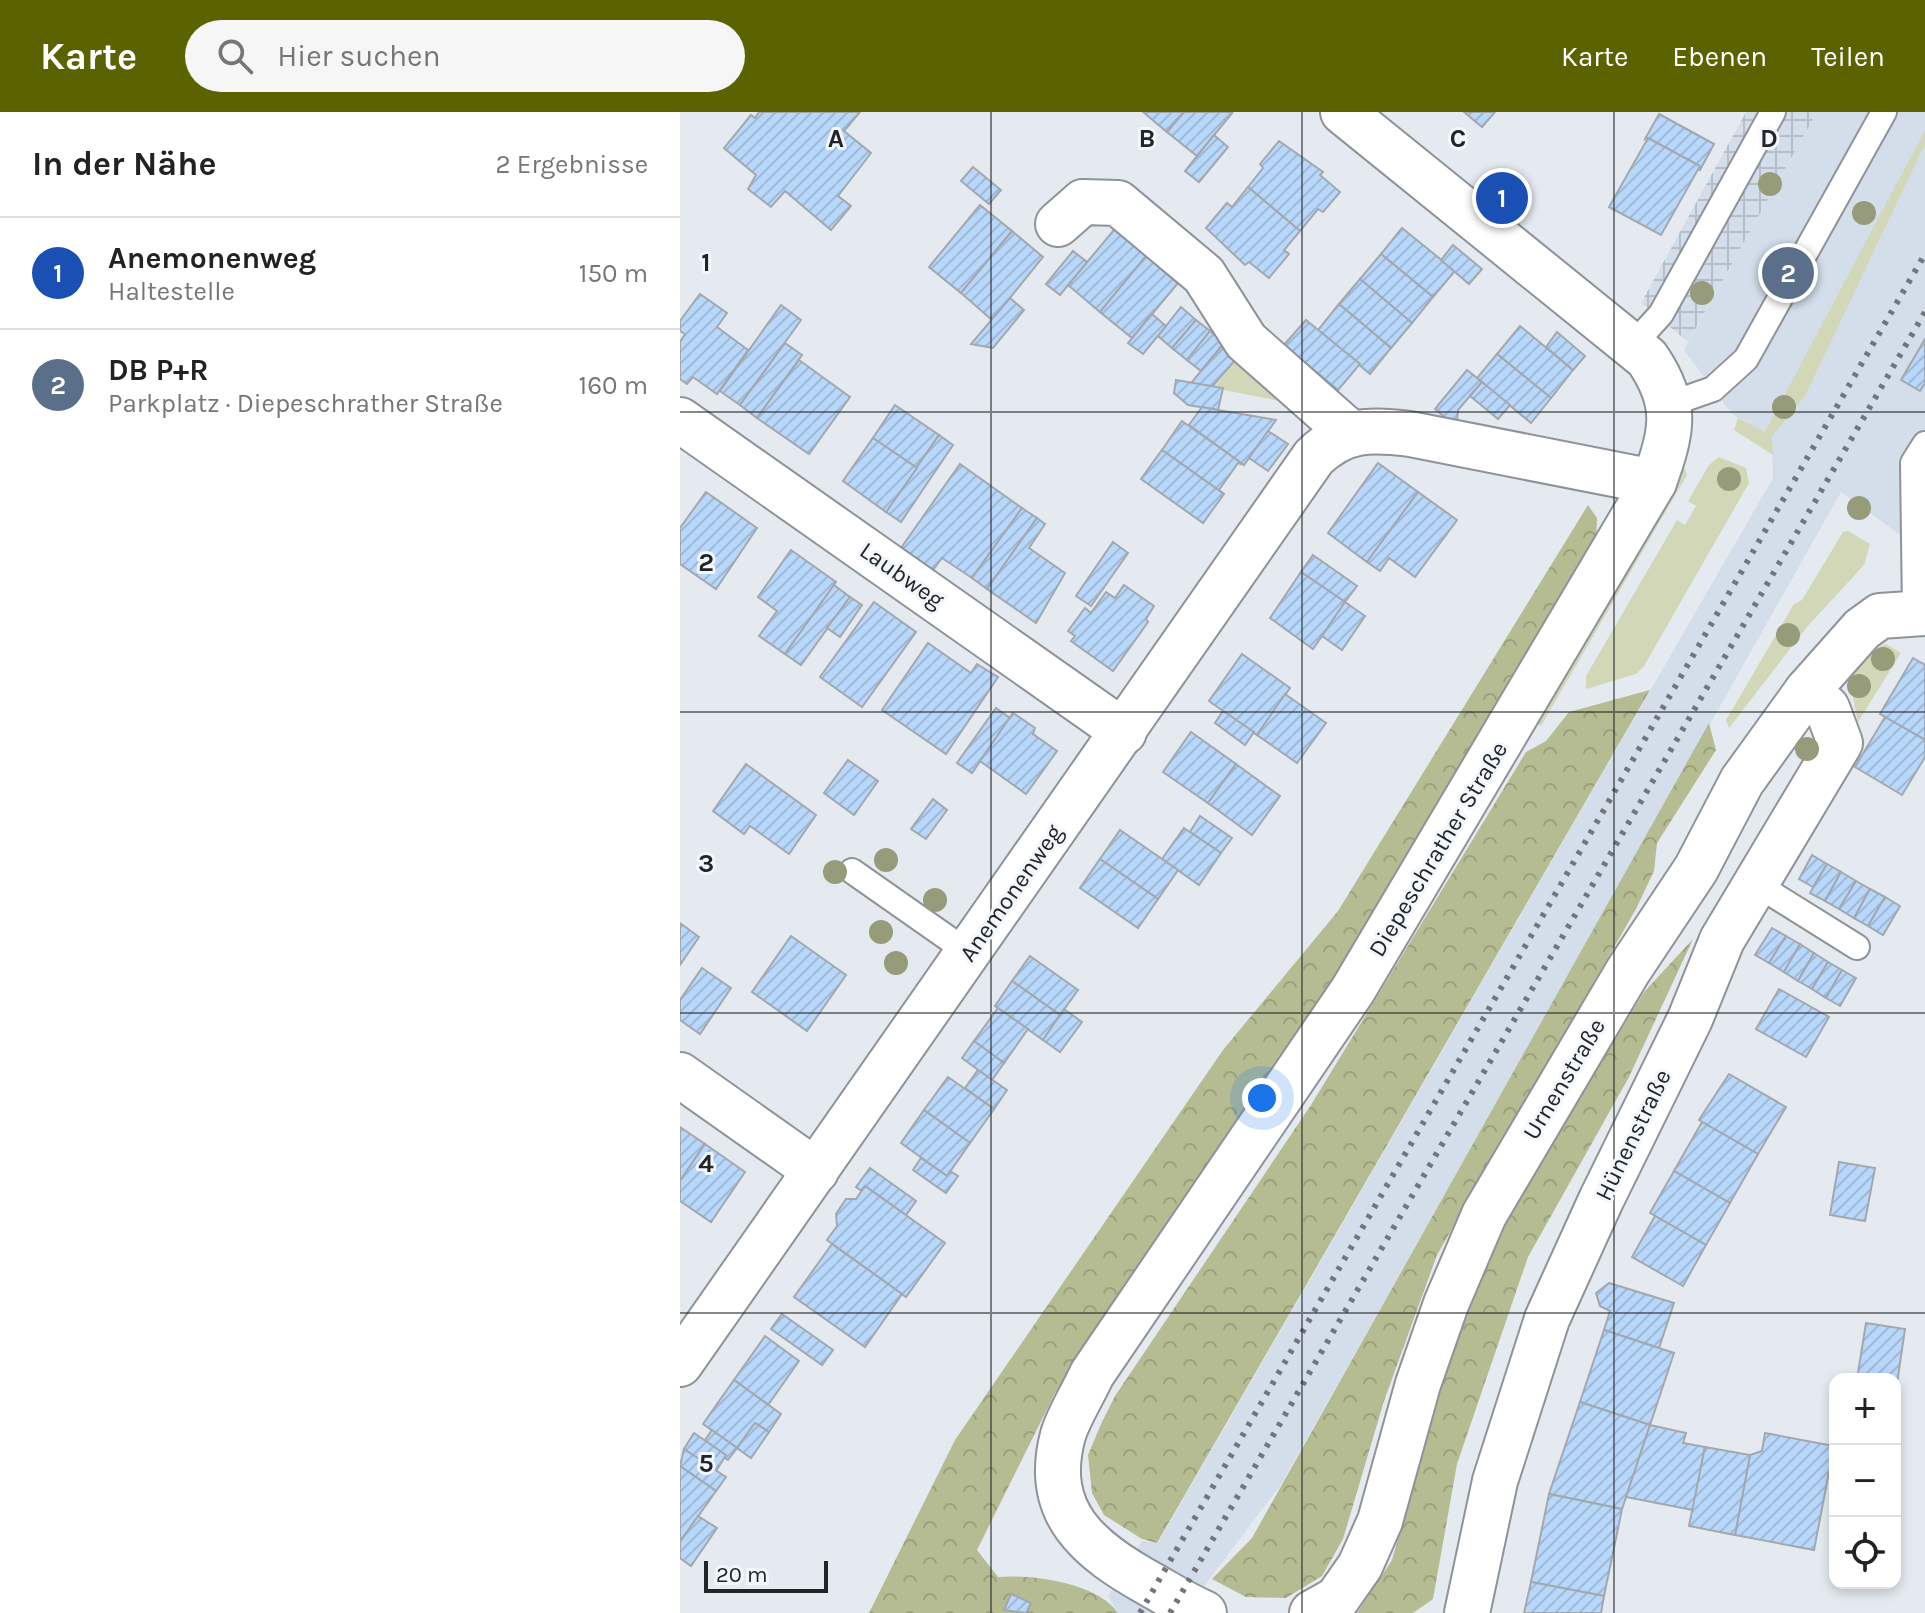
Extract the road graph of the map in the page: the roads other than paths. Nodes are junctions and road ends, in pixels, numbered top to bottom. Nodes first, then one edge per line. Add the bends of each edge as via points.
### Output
1 (1343, 112) edge
2 (1773, 112) edge
3 (1884, 112) edge
4 (1058, 224) dead end
5 (1632, 346) junction
6 (1670, 404) junction
7 (680, 420) edge
8 (1349, 432) junction
9 (1925, 444) edge
10 (1654, 482) junction
11 (1922, 610) edge
12 (1807, 691) junction
13 (1124, 732) junction
14 (852, 871) dead end
15 (1756, 884) junction
16 (1857, 947) dead end
17 (969, 953) junction
18 (680, 1075) edge
19 (816, 1171) junction
20 (680, 1364) edge
21 (1204, 1613) edge
22 (1312, 1613) edge
23 (1467, 1613) edge

1 - 5 street, Diepeschrather Straße
2 - 5 lane via 1661,314
3 - 6 lane via 1746,359 1713,389
4 - 8 street via 1083,202 1118,203 1204,275 1246,341
5 - 6 street, Diepeschrather Straße via 1662,379
6 - 10 street, Diepeschrather Straße via 1670,437
7 - 13 street, Laubweg
8 - 10 street via 1410,434
8 - 13 street, Anemonenweg via 1314,457
9 - 11 lane via 1913,463 1914,557
10 - 21 street, Diepeschrather Straße via 1353,990 1092,1374 1063,1434 1057,1477 1078,1533 1124,1569
11 - 12 street, Urnenstraße via 1880,616
12 - 15 street, Hünenstraße via 1827,708 1840,743
12 - 22 street, Urnenstraße via 1742,781 1696,869 1628,971 1484,1215 1418,1384 1380,1521 1360,1566 1337,1599
13 - 17 street, Anemonenweg
14 - 17 lane
15 - 16 lane
15 - 23 street, Hünenstraße via 1722,940 1690,1019 1547,1319 1495,1481
17 - 19 street, Anemonenweg
18 - 19 street
19 - 20 street, Anemonenweg

